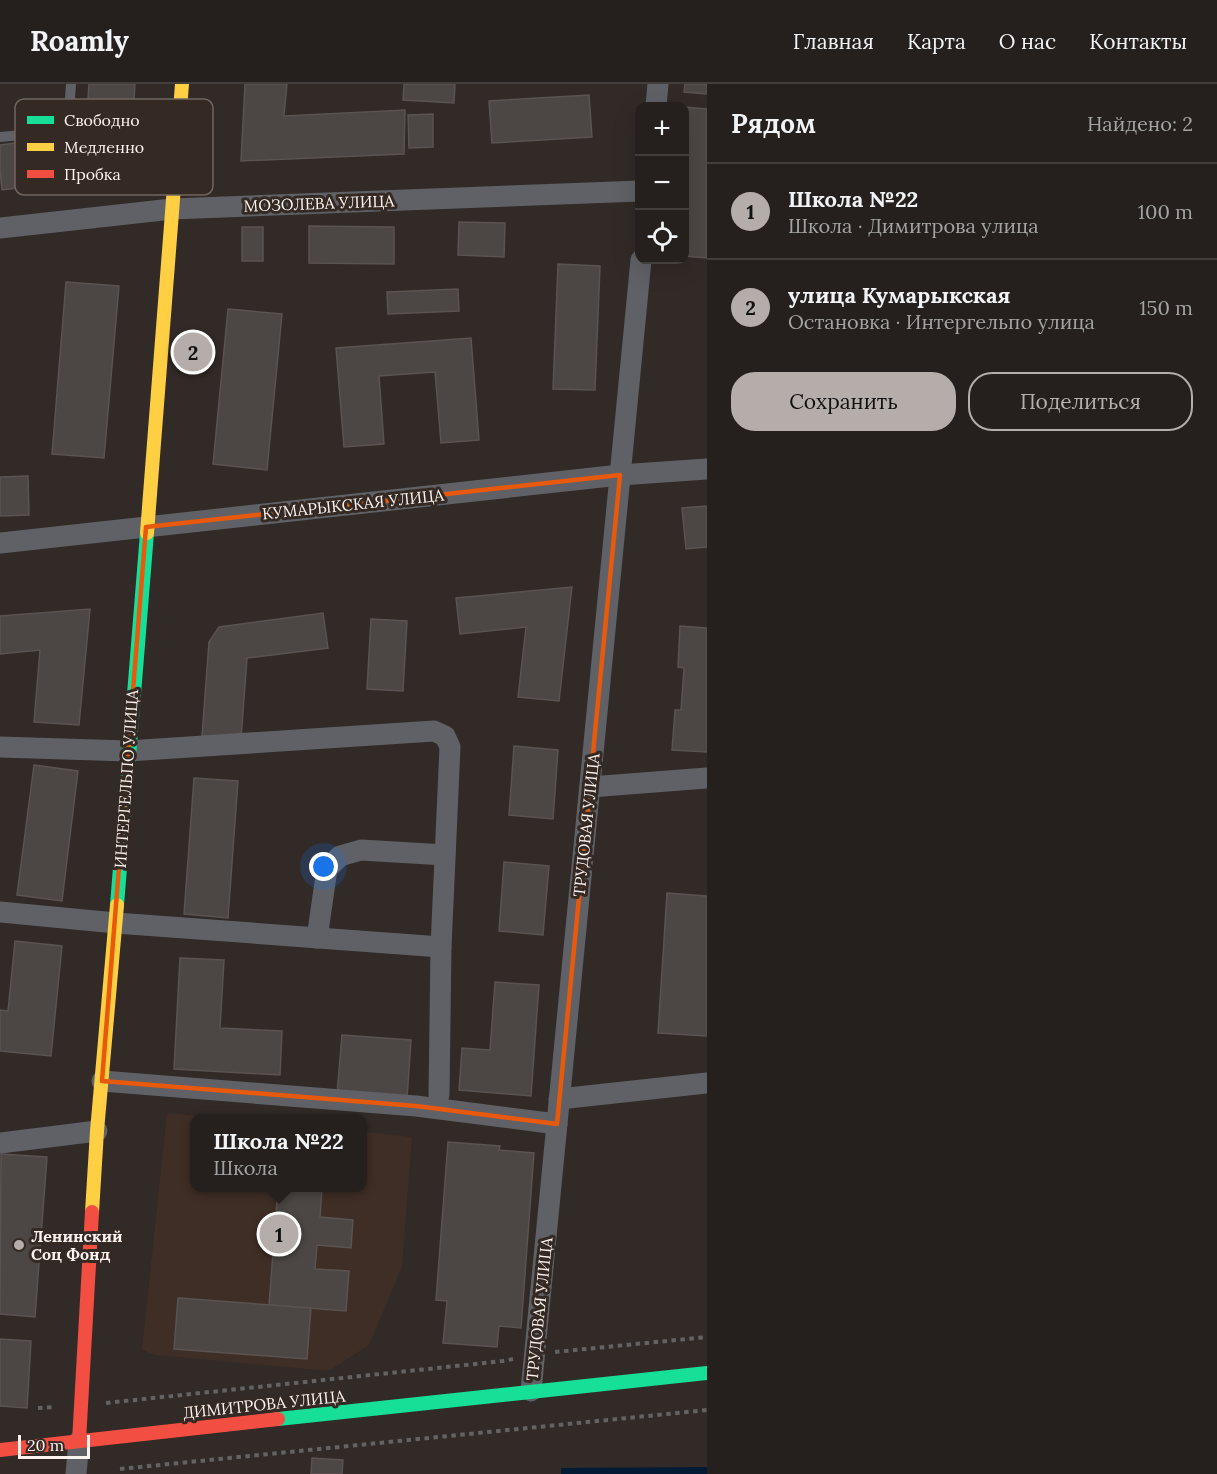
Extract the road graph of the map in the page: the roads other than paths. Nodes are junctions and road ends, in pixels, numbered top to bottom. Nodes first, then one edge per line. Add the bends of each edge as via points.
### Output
1 (71, 84) edge
2 (182, 84) edge
3 (658, 84) edge
4 (70, 99) edge
5 (181, 99) edge
6 (656, 102) edge
7 (15, 136) edge
8 (0, 137) edge
9 (635, 191) edge
10 (173, 195) edge
11 (172, 209) junction
12 (0, 228) edge
13 (641, 264) edge
14 (707, 470) edge
15 (620, 475) junction
16 (146, 527) junction
17 (0, 543) edge
18 (0, 747) edge
19 (128, 751) junction
20 (707, 778) edge
21 (590, 788) junction
22 (445, 855) junction
23 (0, 912) edge
24 (116, 923) junction
25 (317, 938) junction
26 (441, 947) junction
27 (102, 1081) junction
28 (707, 1083) edge
29 (439, 1095) dead end
30 (559, 1099) junction
31 (557, 1124) junction
32 (98, 1131) junction
33 (0, 1143) edge
34 (707, 1373) edge
35 (531, 1391) junction
36 (79, 1441) junction
37 (0, 1450) edge
38 (76, 1474) edge

1 - 4 lane
2 - 5 main road, ИНТЕРГЕЛЬПО УЛИЦА
3 - 6 street
7 - 8 lane
9 - 11 street, МОЗОЛЕВА УЛИЦА
10 - 11 main road, ИНТЕРГЕЛЬПО УЛИЦА
11 - 12 street, МОЗОЛЕВА УЛИЦА
11 - 16 main road, ИНТЕРГЕЛЬПО УЛИЦА
13 - 15 street, ТРУДОВАЯ УЛИЦА
14 - 15 street, КУМАРЫКСКАЯ УЛИЦА
15 - 16 street, КУМАРЫКСКАЯ УЛИЦА
15 - 21 street, ТРУДОВАЯ УЛИЦА
16 - 17 street, КУМАРЫКСКАЯ УЛИЦА
16 - 19 main road, ИНТЕРГЕЛЬПО УЛИЦА
18 - 19 street
19 - 22 street via 434,731 445,736 450,747
19 - 24 main road, ИНТЕРГЕЛЬПО УЛИЦА
20 - 21 street
21 - 30 street, ТРУДОВАЯ УЛИЦА
22 - 25 street via 361,850 340,856 327,868
22 - 26 street
23 - 24 street
24 - 25 street
24 - 27 main road, ИНТЕРГЕЛЬПО УЛИЦА
25 - 26 street
26 - 29 street
27 - 31 street via 416,1106
27 - 32 main road, ИНТЕРГЕЛЬПО УЛИЦА
28 - 30 street
30 - 31 street, ТРУДОВАЯ УЛИЦА
31 - 35 street, ТРУДОВАЯ УЛИЦА
32 - 33 street
32 - 36 main road, ИНТЕРГЕЛЬПО УЛИЦА
34 - 35 main road, ДИМИТРОВА УЛИЦА
35 - 36 main road, ДИМИТРОВА УЛИЦА
36 - 37 main road, ДИМИТРОВА УЛИЦА
36 - 38 street, ИНТЕРГЕЛЬПО УЛИЦА

